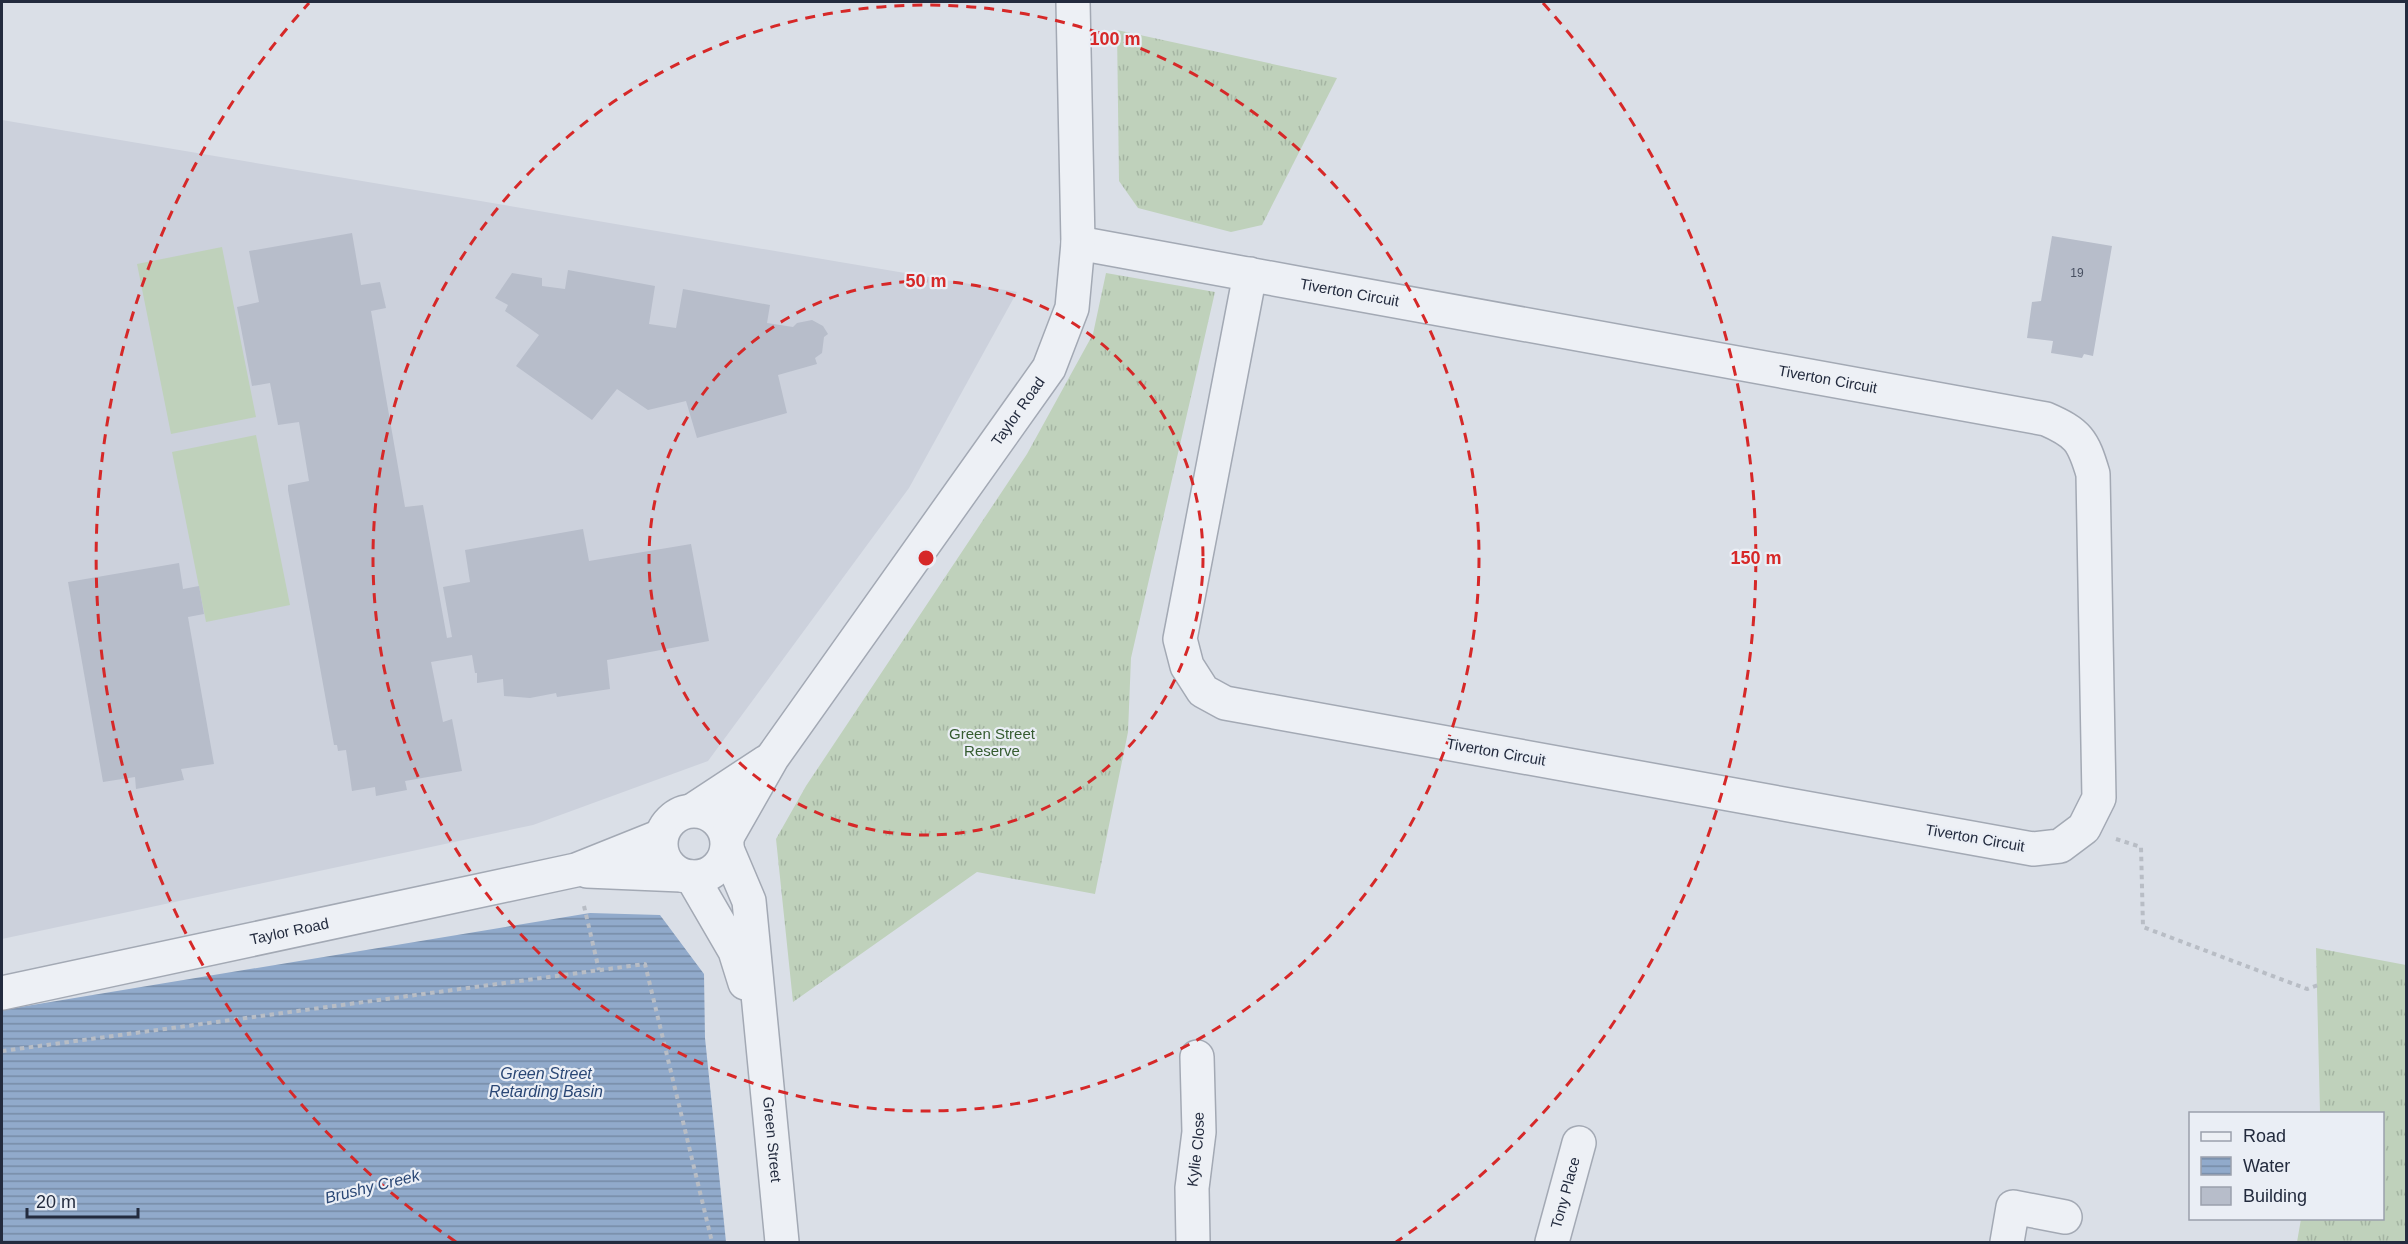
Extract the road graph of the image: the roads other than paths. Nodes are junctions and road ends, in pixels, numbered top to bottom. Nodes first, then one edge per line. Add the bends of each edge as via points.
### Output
1 (1073, 2) edge
2 (1078, 243) junction
3 (1251, 274) junction
4 (772, 758) junction
5 (693, 810) junction
6 (661, 836) junction
7 (727, 843) junction
8 (576, 870) junction
9 (686, 876) junction
10 (2, 993) edge
11 (761, 1036) junction
12 (1197, 1056) dead end
13 (1579, 1143) dead end
14 (2065, 1217) dead end
15 (782, 1242) edge
16 (1193, 1242) edge
17 (1552, 1242) edge
18 (2007, 1242) edge

1 - 2 street, Taylor Road
2 - 3 street, Tiverton Circuit
2 - 4 street, Taylor Road via 1072,308 1049,368
3 - 3 street, Tiverton Circuit via 2046,419 2069,429 2086,448 2093,474 2098,798 2085,828 2060,846 2033,849 1225,703 1203,691 1186,666 1180,639
4 - 5 street, Taylor Road
4 - 7 street, Taylor Road
5 - 6 street via 673,817
5 - 7 street via 711,815 724,828
6 - 8 street, Taylor Road
6 - 9 street via 664,859
7 - 9 street via 711,873
7 - 11 street, Green Street via 749,901
8 - 9 street, Taylor Road
8 - 10 street, Taylor Road
9 - 11 street, Green Street via 735,951
11 - 15 street, Green Street
12 - 16 street, Kylie Close via 1199,1132 1192,1188
13 - 17 street, Tony Place
14 - 18 street via 2013,1207

